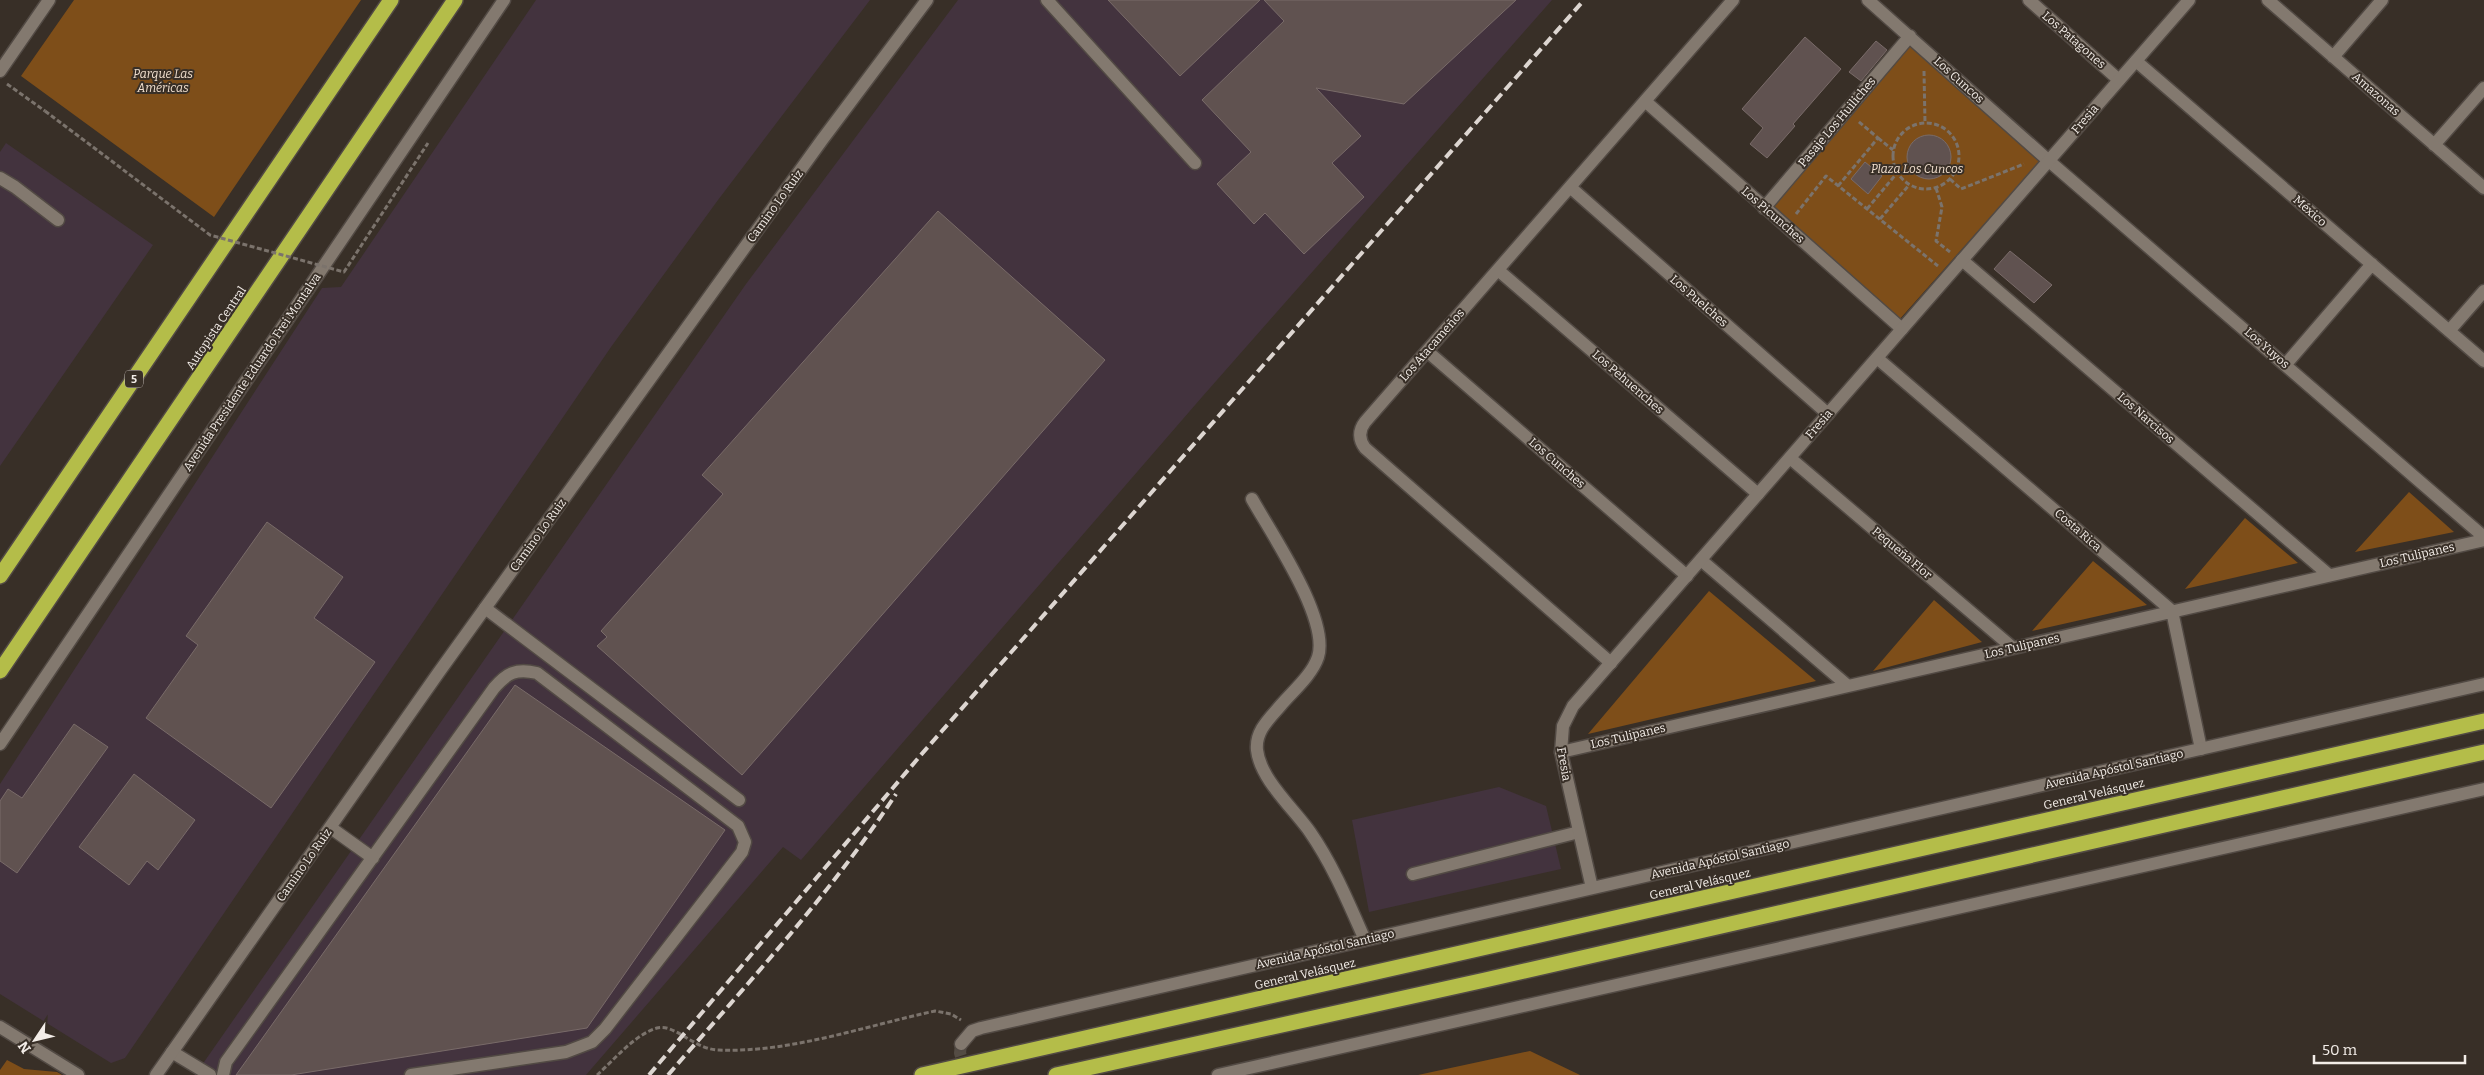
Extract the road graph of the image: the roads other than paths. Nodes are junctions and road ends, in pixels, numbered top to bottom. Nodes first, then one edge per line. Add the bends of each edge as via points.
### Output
1 (49, 0) edge
2 (392, 0) edge
3 (455, 0) edge
4 (504, 0) edge
5 (927, 0) edge
6 (1047, 0) edge
7 (1733, 0) edge
8 (1868, 0) edge
9 (2029, 0) edge
10 (2189, 0) edge
11 (2268, 0) edge
12 (2382, 0) edge
13 (1910, 36) junction
14 (2333, 57) junction
15 (2136, 61) junction
16 (0, 71) edge
17 (2119, 80) junction
18 (2484, 88) edge
19 (1645, 101) junction
20 (2434, 145) junction
21 (2049, 161) junction
22 (1195, 163) dead end
23 (0, 178) edge
24 (1570, 187) junction
25 (2484, 188) edge
26 (1764, 208) junction
27 (58, 220) dead end
28 (1962, 260) junction
29 (2372, 264) junction
30 (1498, 270) junction
31 (2484, 291) edge
32 (1902, 329) junction
33 (2449, 331) junction
34 (1426, 351) junction
35 (1877, 358) junction
36 (2484, 361) edge
37 (2286, 364) junction
38 (1828, 414) junction
39 (1790, 458) junction
40 (1758, 494) junction
41 (1252, 499) dead end
42 (2484, 538) edge
43 (1701, 560) junction
44 (2329, 575) junction
45 (0, 576) edge
46 (1687, 576) junction
47 (485, 608) junction
48 (2172, 611) junction
49 (2013, 648) junction
50 (1611, 663) junction
51 (0, 671) edge
52 (2484, 684) edge
53 (1848, 686) junction
54 (2484, 721) edge
55 (0, 744) edge
56 (2201, 749) junction
57 (1561, 752) junction
58 (2484, 752) edge
59 (2484, 789) edge
60 (739, 800) dead end
61 (331, 828) junction
62 (1579, 832) junction
63 (373, 858) junction
64 (1413, 874) dead end
65 (1592, 888) junction
66 (1365, 940) junction
67 (0, 1027) edge
68 (961, 1044) dead end
69 (172, 1052) junction
70 (78, 1075) edge
71 (156, 1075) edge
72 (210, 1075) edge
73 (223, 1075) edge
74 (411, 1075) edge
75 (922, 1075) edge
76 (1056, 1075) edge
77 (1218, 1075) edge

1 - 16 street
2 - 45 highway, 5
3 - 51 highway, Autopista Central
4 - 55 street, Avenida Presidente Eduardo Frei Montalva
5 - 47 street, Camino Lo Ruiz via 822,140
6 - 22 street
7 - 19 street, Los Atacameños
8 - 13 street, Los Cuncos
9 - 17 street, Los Patagones
10 - 15 street, Fresia
11 - 14 street, Amazonas
12 - 14 street
13 - 21 street, Los Cuncos
13 - 26 street, Pasaje Los Huiliches
14 - 20 street, Amazonas
15 - 17 street, Fresia
15 - 29 street, México
17 - 21 street, Fresia
18 - 20 street
19 - 24 street, Los Atacameños
19 - 26 street, Los Picunches
20 - 25 street, Amazonas
21 - 28 street, Fresia
21 - 37 street, Los Yuyos
23 - 27 street
24 - 30 street, Los Atacameños
24 - 38 street, Los Puelches
26 - 32 street, Los Picunches
28 - 32 street, Fresia
28 - 44 street, Los Narcisos
29 - 33 street, México
29 - 37 street
30 - 34 street, Los Atacameños
30 - 40 street, Los Pehuenches
31 - 33 street
32 - 35 street, Fresia
33 - 36 street, México
34 - 46 street, Los Cunches
34 - 50 street, Los Atacameños via 1362,426 1361,443
35 - 38 street, Fresia
35 - 48 street, Costa Rica
37 - 42 street, Los Yuyos
38 - 39 street, Fresia
39 - 40 street, Fresia
39 - 49 street, Pequeña Flor
40 - 43 street, Fresia
41 - 66 street via 1299,581 1320,642 1314,667 1263,727 1257,743 1259,761 1286,803 1310,831
42 - 44 street, Los Tulipanes
43 - 46 street, Fresia
43 - 53 street
44 - 48 street, Los Tulipanes
46 - 50 street, Fresia
47 - 60 street
47 - 61 street, Camino Lo Ruiz
48 - 49 street, Los Tulipanes
48 - 56 street
49 - 53 street, Los Tulipanes
50 - 57 street, Fresia via 1573,706 1561,736
52 - 56 street, Avenida Apóstol Santiago
53 - 57 street, Los Tulipanes
54 - 75 highway, General Velásquez
56 - 65 street, Avenida Apóstol Santiago
57 - 62 street, Fresia
58 - 76 highway
59 - 77 street
61 - 63 street
61 - 69 street, Camino Lo Ruiz
62 - 64 street
62 - 65 street, Fresia
63 - 73 street via 226,1062
63 - 74 street via 494,688 517,670 537,673 548,680 738,826 745,842 736,860 592,1042 566,1052
65 - 66 street, Avenida Apóstol Santiago
66 - 68 street, Avenida Apóstol Santiago via 972,1031
67 - 70 street
69 - 71 street, Camino Lo Ruiz
69 - 72 street

